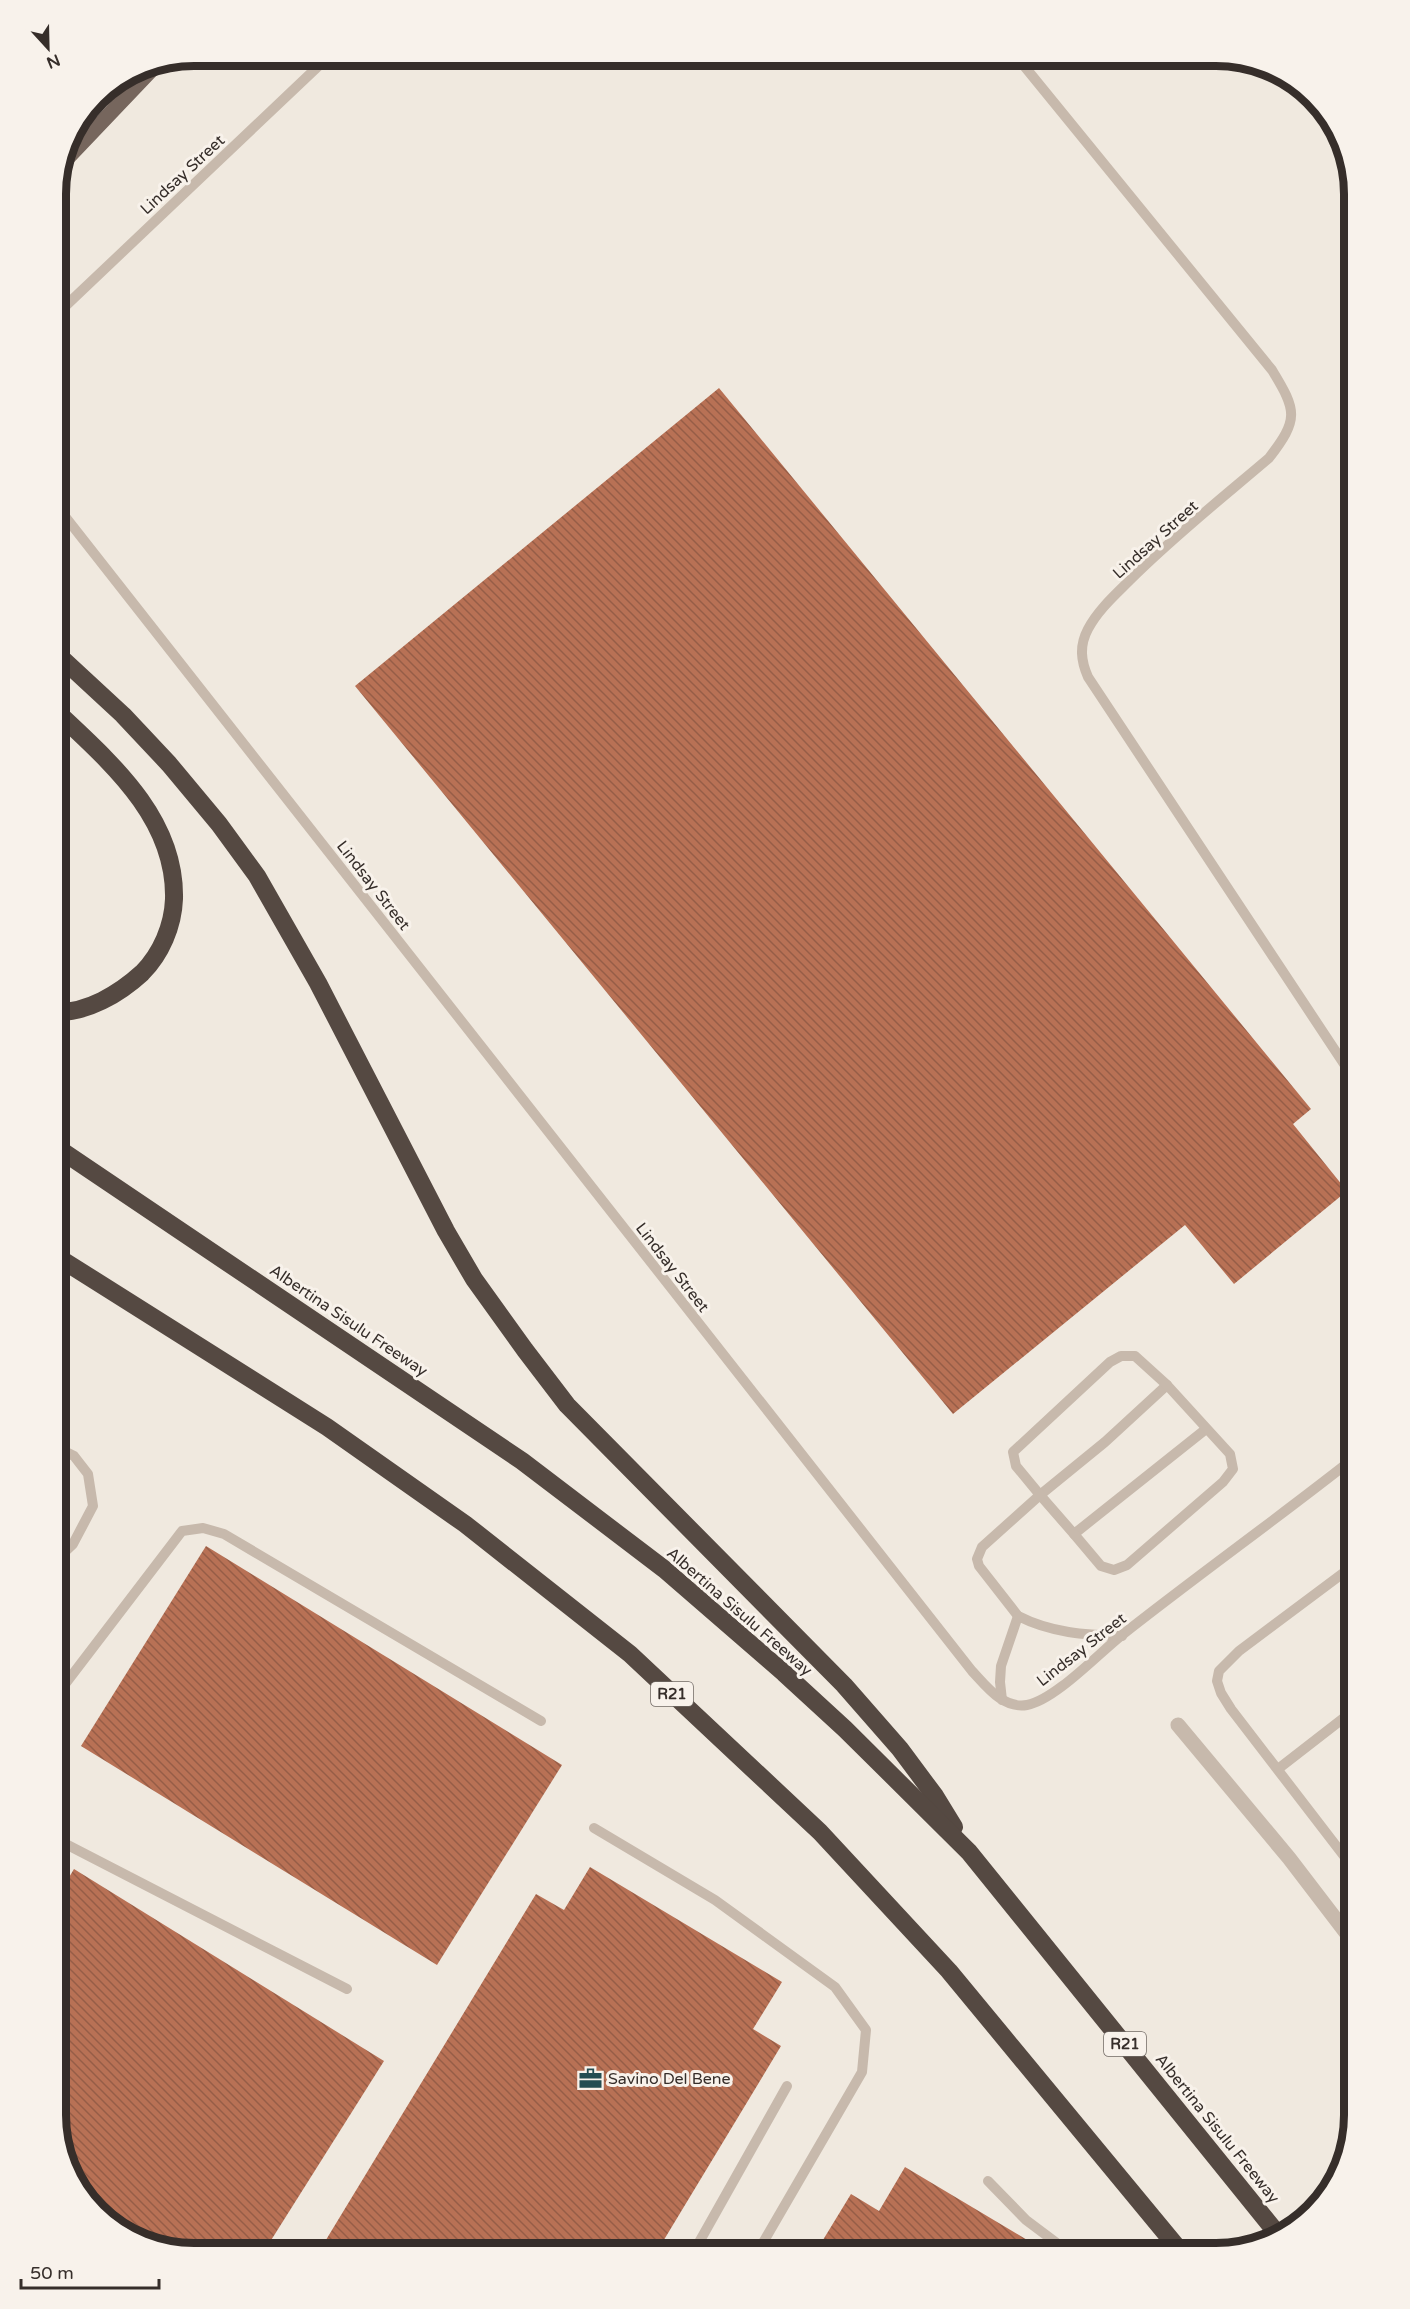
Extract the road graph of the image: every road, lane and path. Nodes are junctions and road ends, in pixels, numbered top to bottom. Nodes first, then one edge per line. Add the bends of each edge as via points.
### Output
1 (318, 66) edge
2 (1024, 66) edge
3 (146, 76) edge
4 (73, 152) edge
5 (66, 306) edge
6 (66, 518) edge
7 (66, 662) edge
8 (66, 722) edge
9 (66, 1011) edge
10 (1344, 1063) edge
11 (66, 1154) edge
12 (66, 1262) edge
13 (1167, 1385) junction
14 (1206, 1429) junction
15 (66, 1452) edge
16 (1344, 1466) edge
17 (1040, 1496) junction
18 (1074, 1534) junction
19 (66, 1551) edge
20 (1344, 1572) edge
21 (1018, 1616) junction
22 (1122, 1635) junction
23 (66, 1683) edge
24 (1002, 1701) junction
25 (1344, 1718) edge
26 (541, 1721) dead end
27 (1178, 1725) dead end
28 (1278, 1769) junction
29 (594, 1828) dead end
30 (66, 1844) edge
31 (969, 1852) junction
32 (1343, 1853) edge
33 (1344, 1930) edge
34 (347, 1989) dead end
35 (787, 2086) dead end
36 (988, 2181) dead end
37 (1274, 2229) edge
38 (699, 2243) edge
39 (763, 2243) edge
40 (1057, 2243) edge
41 (1174, 2243) edge

1 - 5 lane, Lindsay Street
2 - 10 lane, Lindsay Street via 1272,370 1292,409 1291,422 1269,458 1155,555 1103,607 1088,630 1082,661 1088,678
3 - 4 main road
6 - 24 lane, Lindsay Street via 972,1671
7 - 31 highway via 169,764 257,876 318,983 446,1231 474,1279 525,1350 567,1405 844,1685 900,1749
8 - 9 highway via 114,767 149,812 172,867 174,905 165,939 138,977 108,998
11 - 31 highway, Albertina Sisulu Freeway / R21 via 522,1461 654,1562 836,1721
12 - 41 highway, R21 via 336,1434 465,1524 630,1654 820,1832 949,1971
13 - 14 lane
13 - 17 lane
13 - 17 lane via 1135,1356 1120,1356 1110,1362 1013,1452 1016,1466
14 - 18 lane
14 - 18 lane via 1230,1455 1233,1469 1223,1482 1127,1564 1114,1570 1101,1566
15 - 19 lane via 74,1456 88,1474 93,1506
16 - 22 lane, Lindsay Street
17 - 18 lane
17 - 21 lane via 982,1547 977,1559
20 - 28 lane via 1239,1651 1219,1671 1221,1693
21 - 22 lane via 1037,1626 1080,1635
21 - 24 lane via 1001,1666
22 - 24 lane, Lindsay Street via 1047,1697 1019,1706
23 - 26 lane via 182,1531 203,1528 224,1534
25 - 28 lane
27 - 33 street
28 - 32 lane
29 - 39 lane via 715,1900 835,1987 866,2030 862,2072
30 - 34 lane
31 - 37 highway, Albertina Sisulu Freeway / R21
35 - 38 lane
36 - 40 lane via 1026,2220

